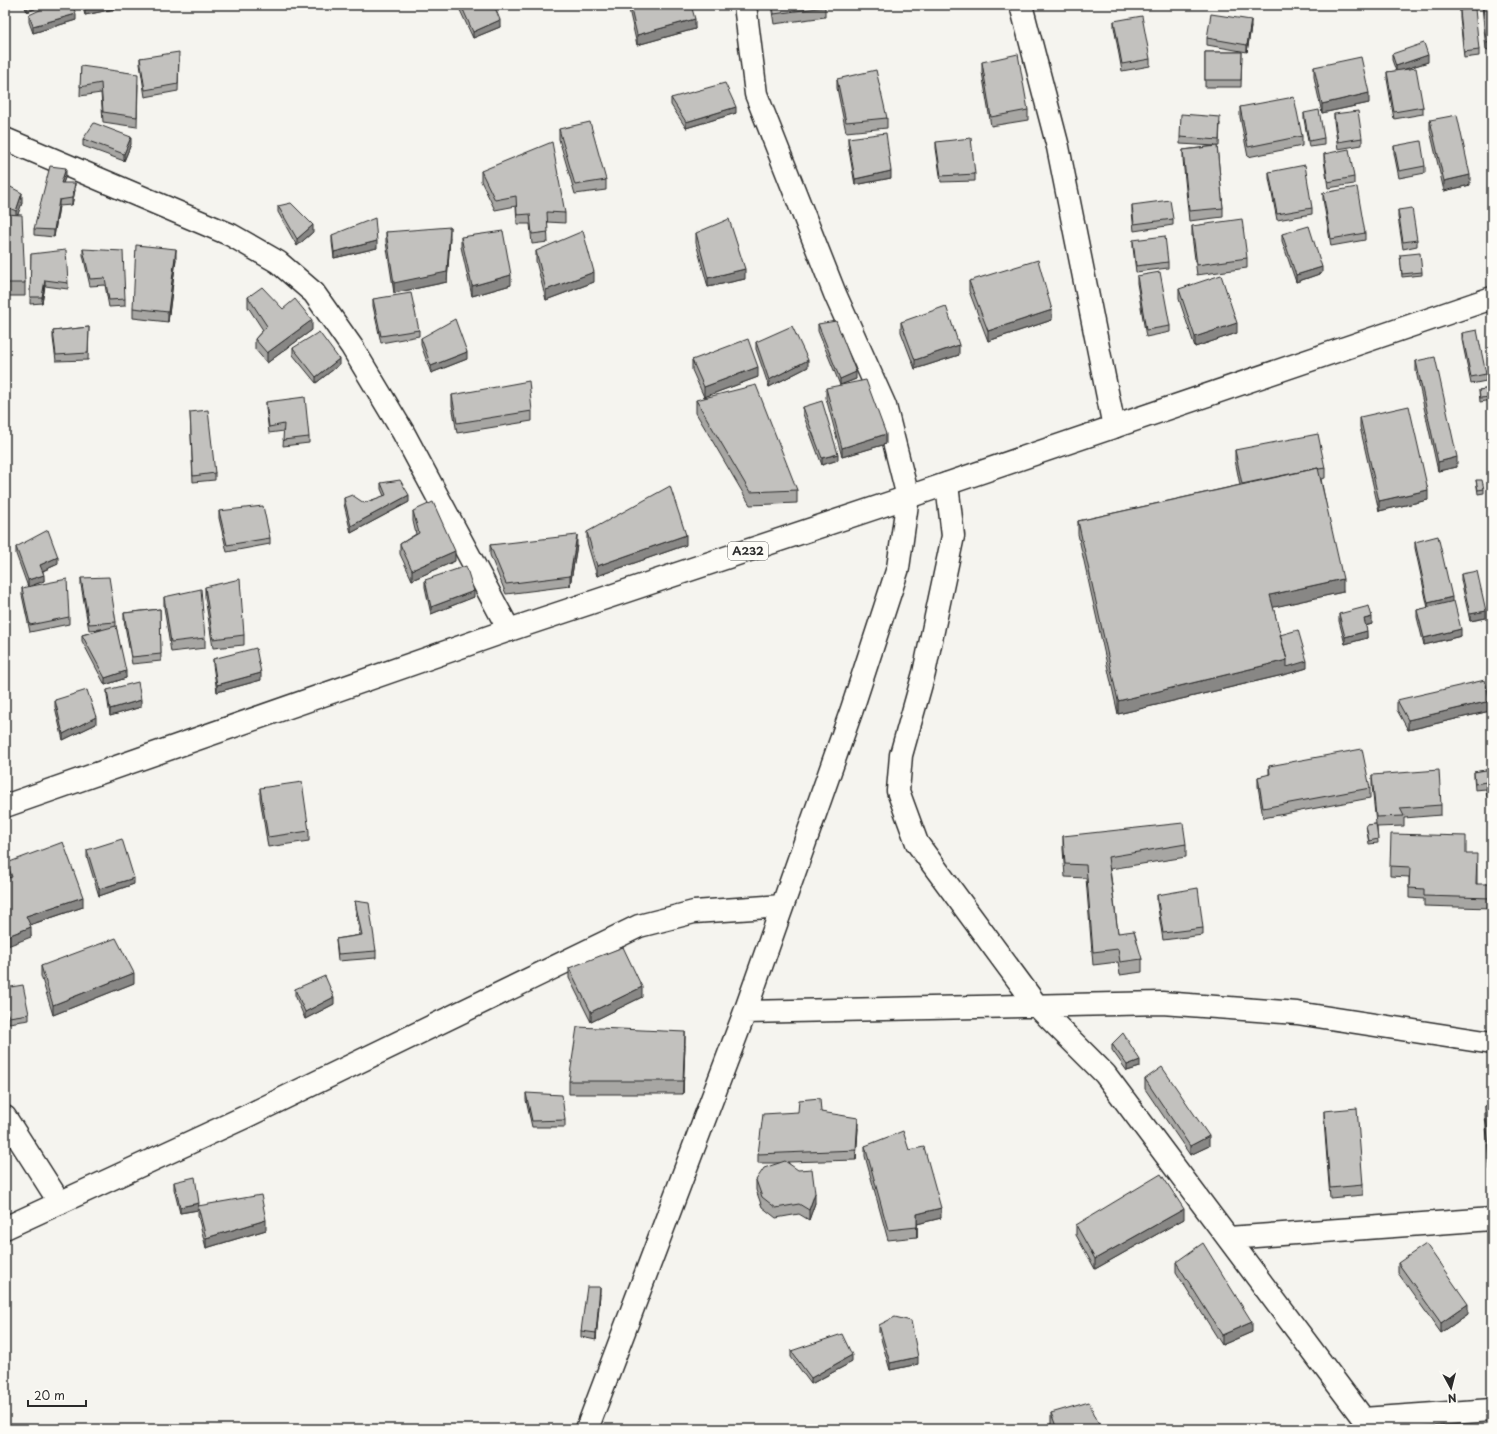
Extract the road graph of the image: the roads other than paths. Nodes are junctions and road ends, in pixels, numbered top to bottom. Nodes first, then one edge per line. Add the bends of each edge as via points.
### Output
1 (745, 5) edge
2 (1021, 5) edge
3 (5, 139) edge
4 (1492, 298) edge
5 (1114, 427) junction
6 (947, 484) junction
7 (908, 497) junction
8 (509, 630) junction
9 (5, 806) edge
10 (782, 906) junction
11 (1037, 1006) junction
12 (745, 1012) junction
13 (1492, 1043) edge
14 (5, 1117) edge
15 (60, 1202) junction
16 (1492, 1219) edge
17 (5, 1228) edge
18 (1228, 1238) junction
19 (1492, 1410) edge
20 (1367, 1424) edge
21 (587, 1429) edge

1 - 7 street via 756,94 835,294 885,406
2 - 5 street via 1058,148
3 - 8 street via 231,236 278,262 314,293 352,347 403,432
4 - 5 street, A232
5 - 6 street, A232
6 - 7 street, A232
6 - 11 street via 953,536 924,673 901,755 898,791 917,843
7 - 8 street, A232
7 - 10 street via 898,568 852,709
8 - 9 street, A232
10 - 12 street
10 - 15 street via 694,912 639,926 245,1117
11 - 12 street
11 - 13 street via 1162,1003 1297,1013
11 - 18 street via 1105,1074
12 - 21 street
14 - 15 street
15 - 17 street
16 - 18 street
18 - 20 street
19 - 20 street

